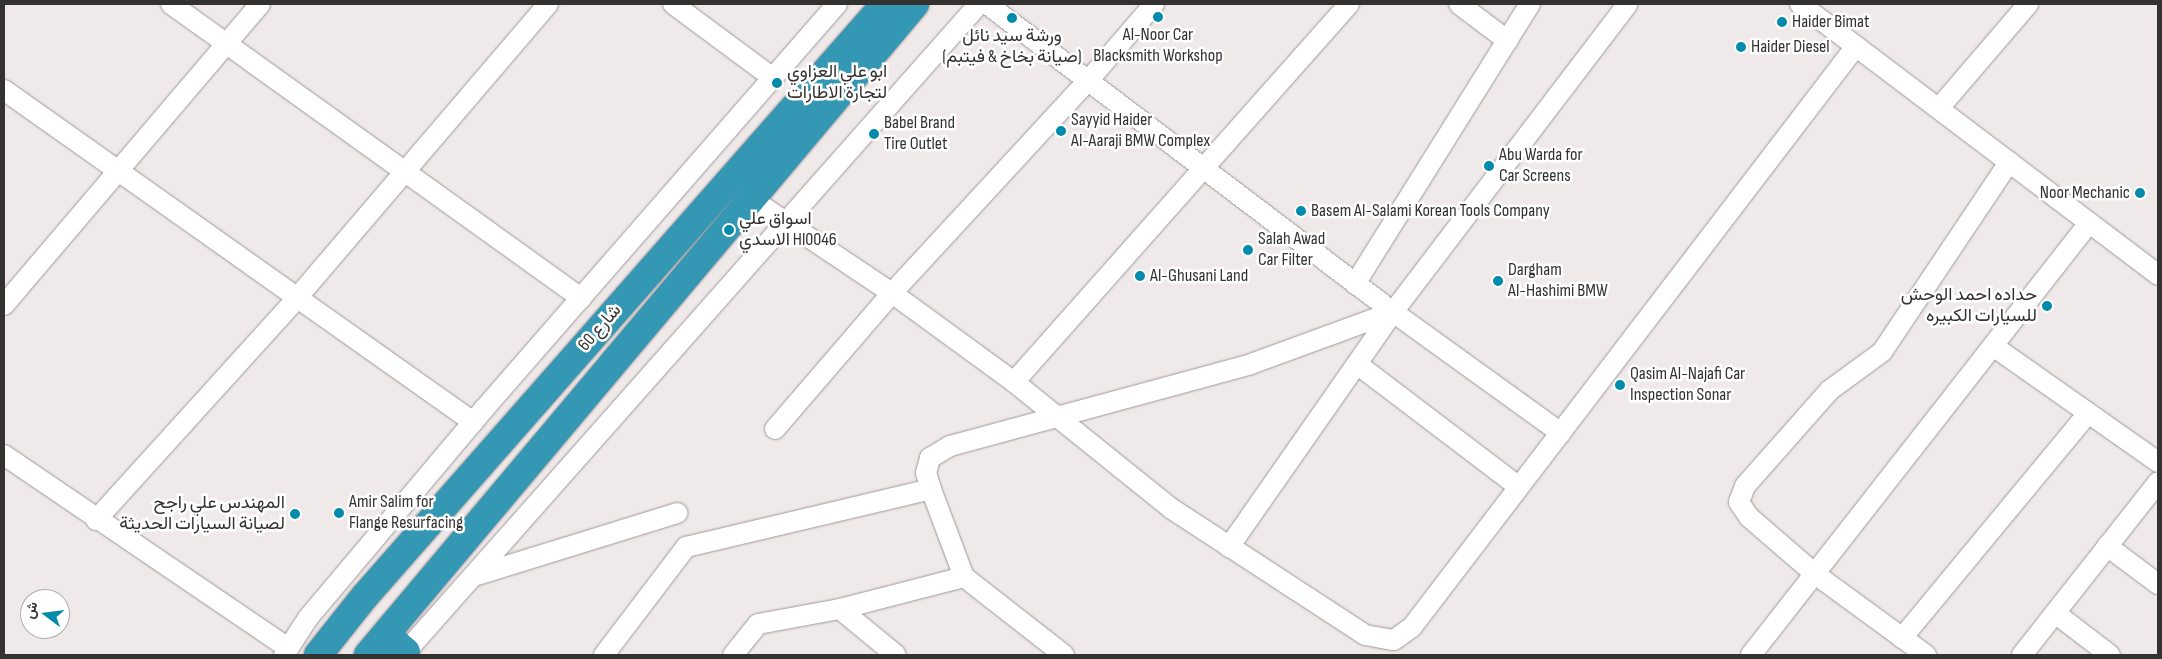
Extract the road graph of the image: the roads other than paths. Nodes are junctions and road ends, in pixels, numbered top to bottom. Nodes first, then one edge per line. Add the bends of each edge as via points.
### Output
1 (171, 4) edge
2 (260, 4) edge
3 (548, 4) edge
4 (672, 4) edge
5 (837, 4) edge
6 (885, 4) edge
7 (916, 4) edge
8 (979, 4) edge
9 (988, 4) edge
10 (1154, 4) edge
11 (1349, 4) edge
12 (1459, 4) edge
13 (1530, 4) edge
14 (1628, 4) edge
15 (1800, 4) edge
16 (2028, 4) edge
17 (1508, 41) junction
18 (226, 43) junction
19 (1856, 46) junction
20 (773, 78) junction
21 (1087, 82) junction
22 (4, 90) edge
23 (1939, 108) junction
24 (2009, 162) junction
25 (1202, 168) junction
26 (118, 171) junction
27 (405, 172) junction
28 (750, 198) junction
29 (785, 223) junction
30 (2089, 223) junction
31 (2157, 270) edge
32 (1356, 284) junction
33 (892, 293) junction
34 (296, 298) junction
35 (581, 298) junction
36 (4, 305) edge
37 (1393, 312) junction
38 (1993, 346) junction
39 (1356, 364) junction
40 (1014, 382) junction
41 (2088, 413) junction
42 (1053, 416) junction
43 (473, 422) junction
44 (775, 429) dead end
45 (1561, 433) junction
46 (4, 455) edge
47 (2158, 462) edge
48 (2158, 482) edge
49 (1519, 487) junction
50 (931, 489) junction
51 (677, 513) dead end
52 (96, 520) junction
53 (1229, 546) junction
54 (2107, 546) junction
55 (1815, 574) junction
56 (474, 576) junction
57 (964, 578) junction
58 (2158, 584) edge
59 (840, 610) junction
60 (2055, 613) junction
61 (1902, 638) junction
62 (391, 650) edge
63 (286, 651) edge
64 (740, 653) edge
65 (318, 655) edge
66 (604, 655) edge
67 (896, 655) edge
68 (1064, 655) edge
69 (1751, 655) edge
70 (1926, 655) edge
71 (2022, 655) edge
72 (2110, 655) edge

1 - 18 street
2 - 18 street
3 - 27 street
4 - 20 street
5 - 20 street
6 - 65 highway, شارع 60 via 365,596
7 - 28 highway, شارع 60
8 - 29 street
9 - 21 street
10 - 21 street
11 - 25 street
12 - 17 street
13 - 17 street
14 - 37 street
15 - 19 street
16 - 23 street
17 - 32 street
18 - 26 street
18 - 27 street
19 - 23 street
19 - 45 street
20 - 35 street
21 - 25 street
21 - 33 street
22 - 26 street
23 - 24 street
24 - 30 street
24 - 55 street via 1882,352 1830,390 1745,486 1739,502 1749,517
25 - 32 street
25 - 40 street
26 - 34 street
26 - 36 street
27 - 34 street
27 - 35 street
28 - 29 street
28 - 62 highway, شارع 60
29 - 33 street
29 - 56 street
30 - 31 street
30 - 38 street
32 - 37 street
33 - 40 street
33 - 44 street
34 - 43 street
34 - 52 street
35 - 43 street
37 - 39 street
37 - 42 street via 1251,364
37 - 45 street
38 - 41 street
38 - 55 street
39 - 49 street
39 - 53 street
40 - 42 street
41 - 47 street
41 - 61 street
42 - 50 street via 935,452 927,465
42 - 53 street via 1172,509
43 - 63 street via 308,618
45 - 49 street
46 - 52 street
48 - 54 street
49 - 53 street via 1412,627 1394,640 1365,635
50 - 57 street
50 - 66 street via 686,547
51 - 56 street
52 - 63 street
54 - 58 street
54 - 60 street
55 - 61 street
55 - 69 street
56 - 62 street
57 - 59 street
57 - 68 street
59 - 64 street via 758,624
59 - 67 street
60 - 71 street
60 - 72 street
61 - 70 street

